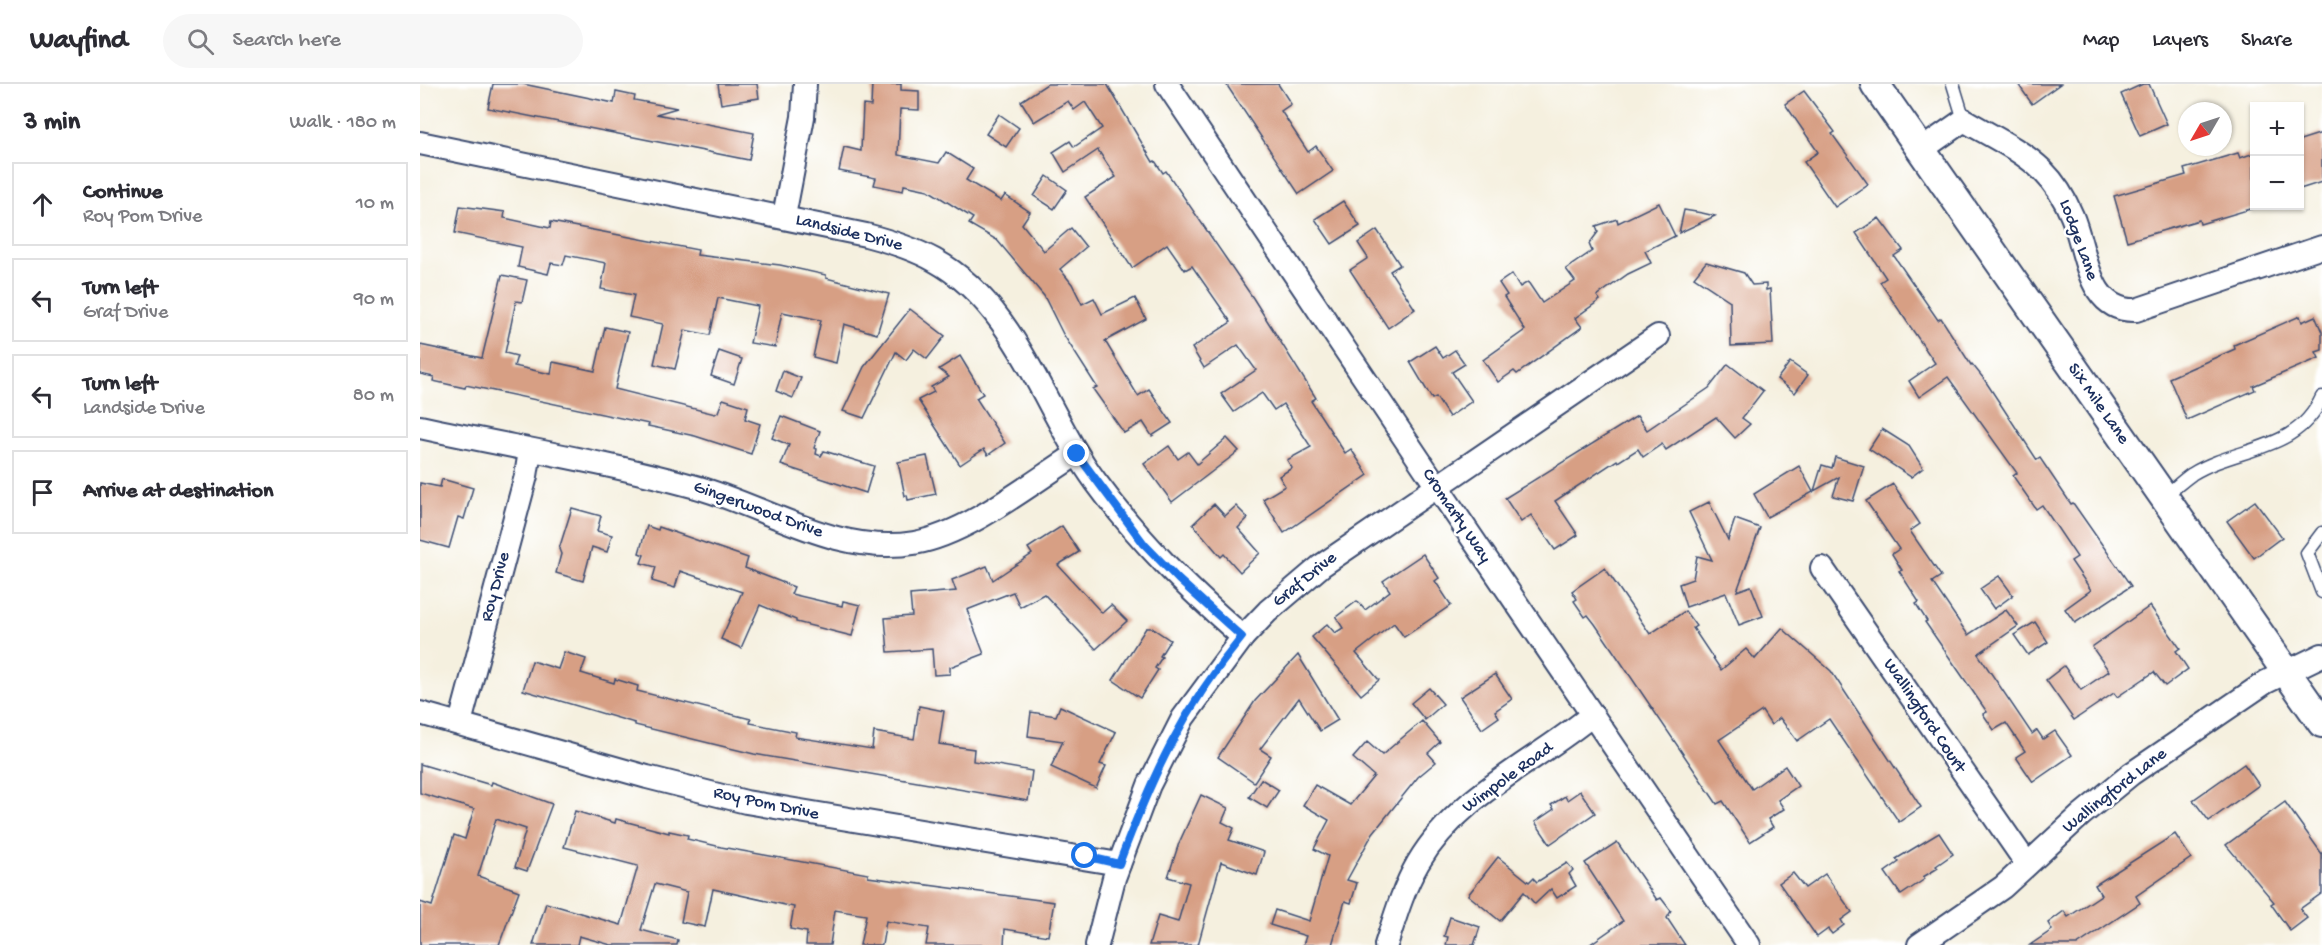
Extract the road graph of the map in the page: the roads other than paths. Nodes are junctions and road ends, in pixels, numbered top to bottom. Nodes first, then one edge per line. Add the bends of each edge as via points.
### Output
1 (805, 84) edge
2 (1167, 84) edge
3 (1875, 84) edge
4 (1953, 84) edge
5 (1964, 120) junction
6 (420, 143) edge
7 (1921, 150) junction
8 (784, 216) junction
9 (2322, 247) edge
10 (1658, 336) dead end
11 (2322, 397) edge
12 (420, 427) edge
13 (530, 451) junction
14 (1077, 454) junction
15 (1436, 485) junction
16 (2163, 497) junction
17 (2322, 533) edge
18 (1822, 567) dead end
19 (2322, 592) edge
20 (1242, 637) junction
21 (2322, 655) edge
22 (2285, 671) junction
23 (420, 713) edge
24 (1592, 715) junction
25 (460, 723) junction
26 (2322, 723) edge
27 (1119, 864) junction
28 (2027, 864) junction
29 (1097, 945) edge
30 (1386, 945) edge
31 (1749, 945) edge
32 (1919, 945) edge

1 - 8 street via 803,117
2 - 15 street, Cromarty Way
3 - 7 street, Six Mile Lane
4 - 5 lane
5 - 7 street
5 - 9 street, Lodge Lane via 2042,170 2073,217 2096,290 2116,308 2136,310
6 - 8 street, Landside Drive
7 - 16 street, Six Mile Lane
8 - 14 street, Landside Drive via 902,245 955,274 987,304 1007,331
10 - 15 street, Graf Drive
11 - 16 lane via 2315,413 2291,435 2193,473
12 - 13 street, Gingerwood Drive
13 - 14 street, Gingerwood Drive via 698,488 836,538 893,545 915,543 955,530
13 - 25 street, Roy Drive
14 - 20 street, Landside Drive via 1144,544
15 - 20 street, Graf Drive via 1321,566
15 - 24 street, Cromarty Way
16 - 22 street, Six Mile Lane
17 - 19 lane via 2307,553
18 - 28 street, Wallingford Court
20 - 27 street, Graf Drive via 1165,751
21 - 22 street, Wallingford Lane
22 - 26 street, Six Mile Lane
22 - 28 street, Wallingford Lane via 2131,774
23 - 25 street, Roy Pom Drive
24 - 30 street, Wimpole Road via 1478,796 1444,827 1406,887
24 - 31 street, Cromarty Way
25 - 27 street, Roy Pom Drive via 746,802
27 - 29 street, Graf Drive
28 - 32 street, Wallingford Lane via 2003,887

